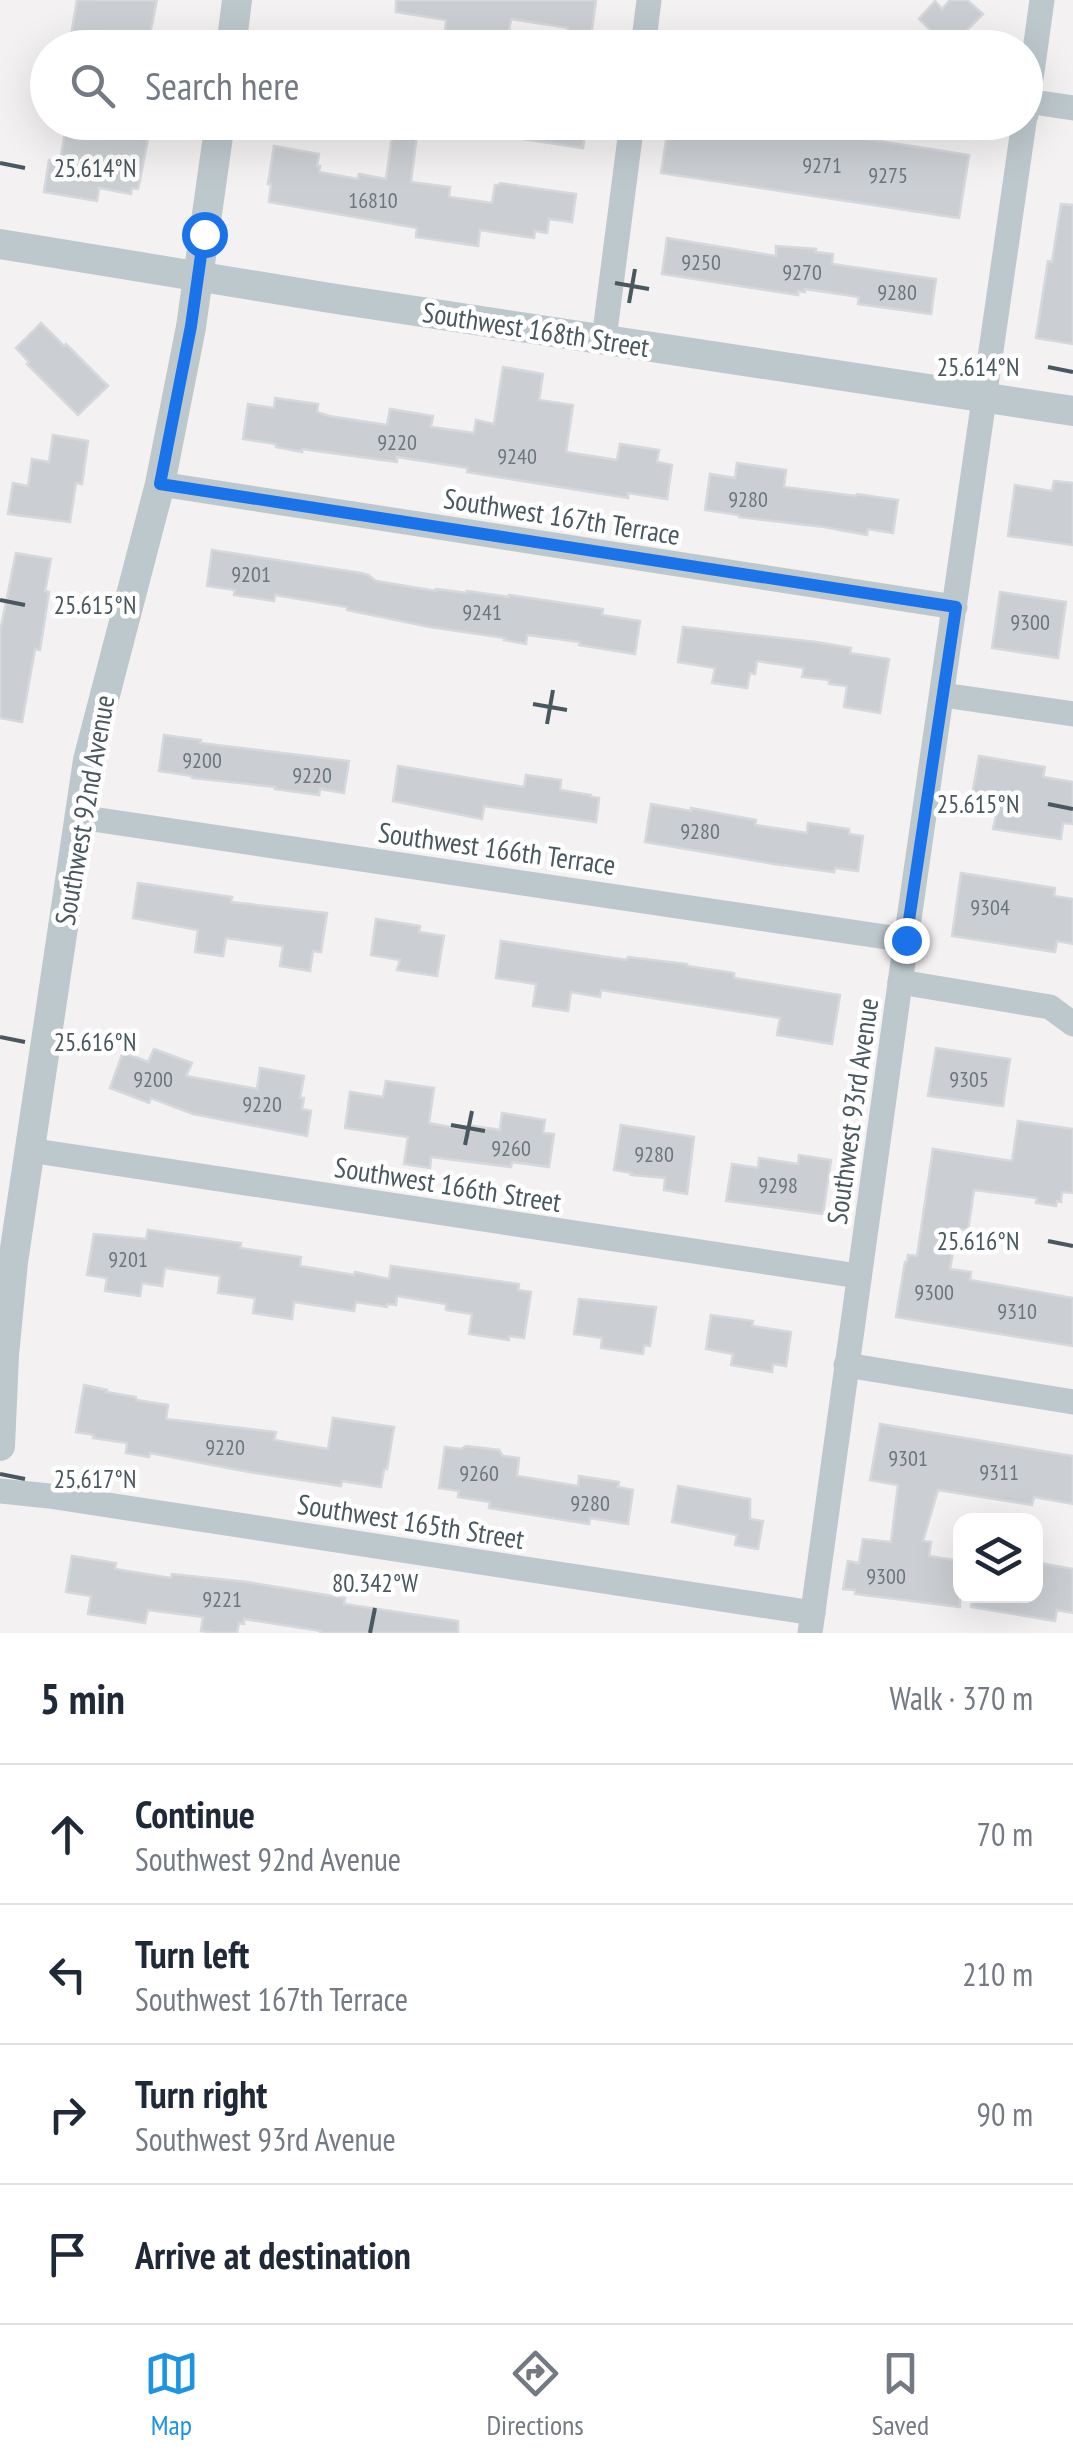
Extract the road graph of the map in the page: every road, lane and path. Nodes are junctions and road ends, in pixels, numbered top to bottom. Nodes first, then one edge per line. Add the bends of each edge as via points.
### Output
1 (238, 0) edge
2 (649, 0) edge
3 (1042, 0) edge
4 (234, 30) edge
5 (645, 30) edge
6 (1038, 30) edge
7 (1073, 108) edge
8 (1043, 109) edge
9 (217, 140) edge
10 (630, 140) edge
11 (1022, 140) edge
12 (0, 244) edge
13 (198, 276) junction
14 (604, 340) junction
15 (984, 398) junction
16 (1073, 411) edge
17 (160, 484) junction
18 (956, 607) junction
19 (943, 695) junction
20 (1073, 714) edge
21 (80, 816) junction
22 (906, 940) junction
23 (900, 982) junction
24 (1073, 1024) edge
25 (29, 1150) junction
26 (858, 1276) junction
27 (846, 1364) junction
28 (1073, 1402) edge
29 (0, 1446) edge
30 (0, 1491) edge
31 (811, 1623) edge

1 - 4 street
2 - 5 street
3 - 6 street, Southwest 93rd Avenue
7 - 8 street
9 - 13 street, Southwest 92nd Avenue
10 - 14 street
11 - 15 street, Southwest 93rd Avenue
12 - 13 street, Southwest 168th Street
13 - 14 street, Southwest 168th Street
13 - 17 street, Southwest 92nd Avenue
14 - 15 street, Southwest 168th Street
15 - 16 street, Southwest 168th Street
15 - 18 street, Southwest 93rd Avenue
17 - 18 street, Southwest 167th Terrace
17 - 21 street, Southwest 92nd Avenue via 92,744
18 - 19 street, Southwest 93rd Avenue
19 - 20 street
19 - 22 street, Southwest 93rd Avenue
21 - 22 street, Southwest 166th Terrace
21 - 25 street, Southwest 92nd Avenue
22 - 23 street, Southwest 93rd Avenue
23 - 24 street via 1050,1006
23 - 26 street, Southwest 93rd Avenue
25 - 26 street, Southwest 166th Street
25 - 29 street, Southwest 92nd Avenue via 9,1290
26 - 27 street, Southwest 93rd Avenue
27 - 28 street
27 - 31 street, Southwest 93rd Avenue
30 - 31 street, Southwest 165th Street

